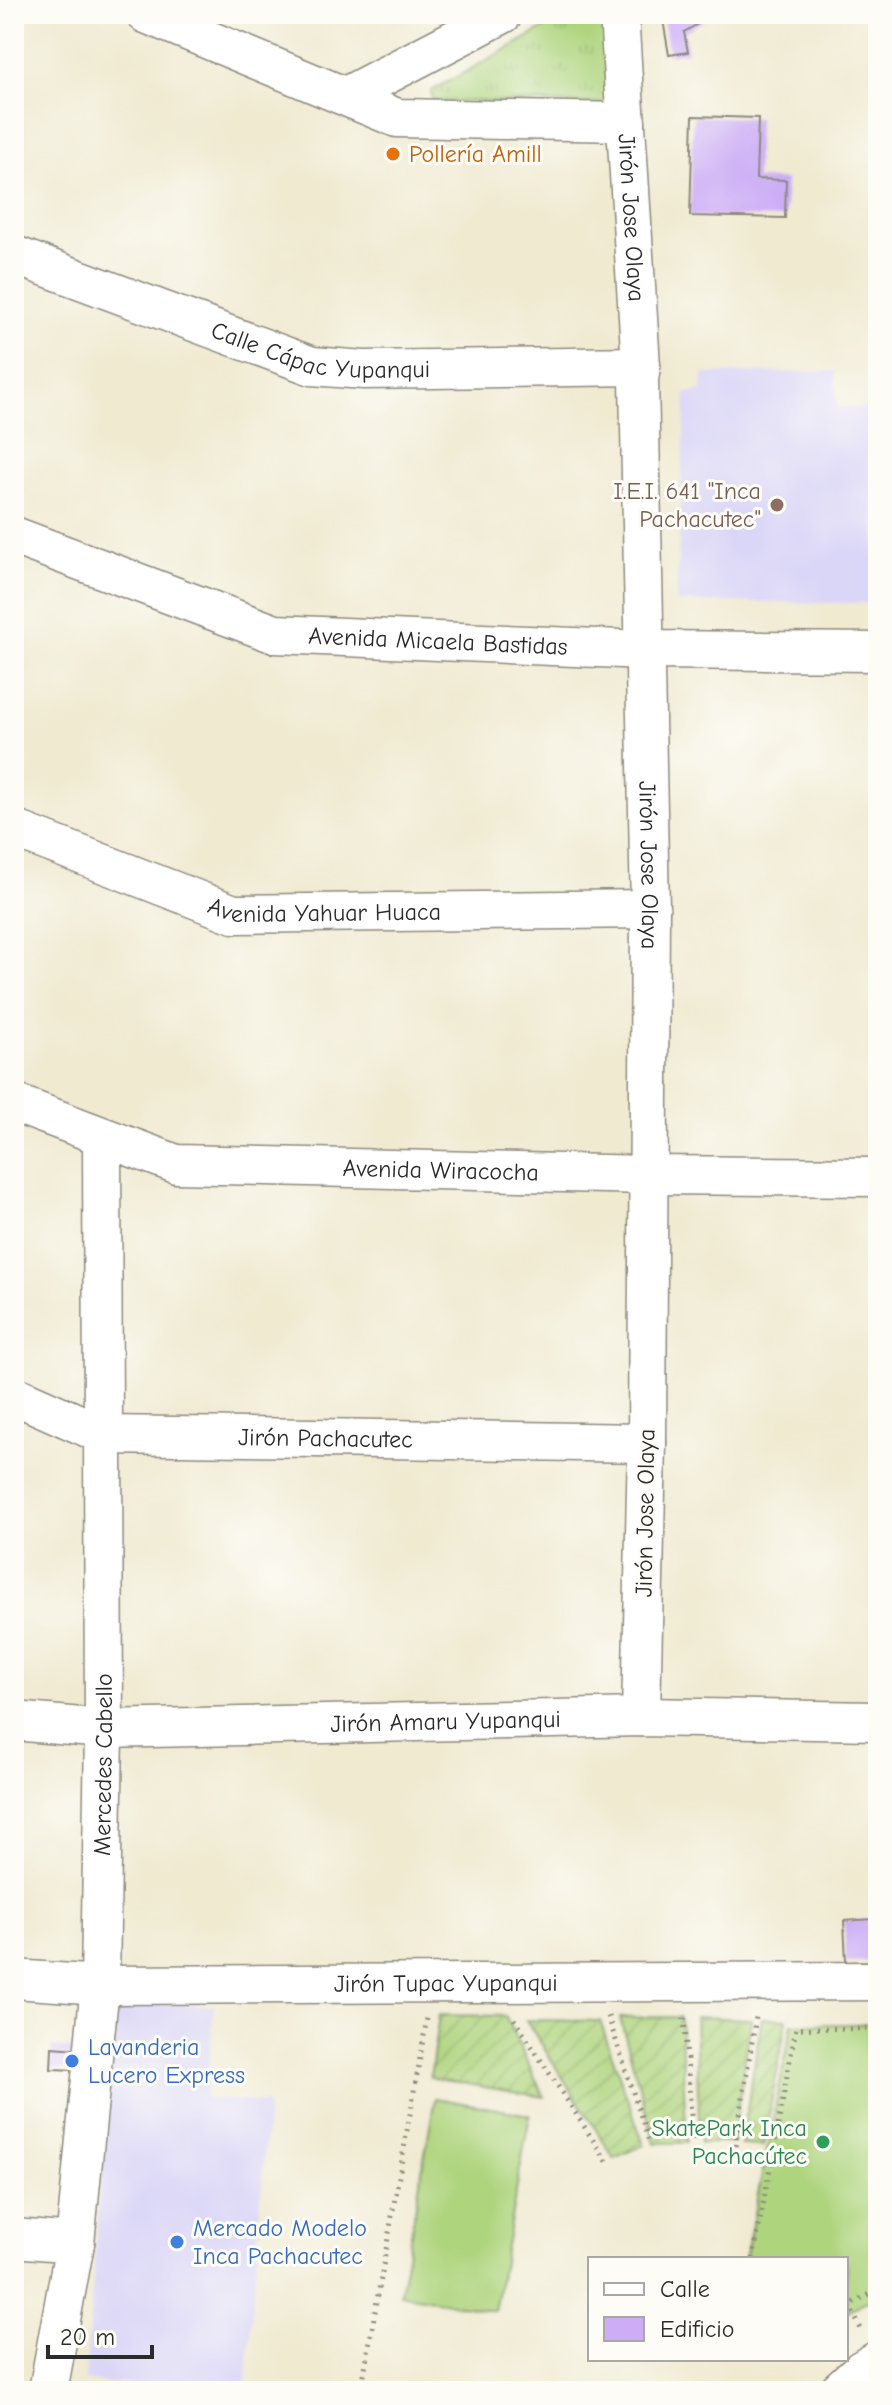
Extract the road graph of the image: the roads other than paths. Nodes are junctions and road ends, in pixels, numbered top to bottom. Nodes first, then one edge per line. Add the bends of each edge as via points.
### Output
1 (146, 14) edge
2 (503, 14) edge
3 (619, 14) edge
4 (346, 96) junction
5 (626, 122) junction
6 (14, 255) edge
7 (641, 366) junction
8 (14, 536) edge
9 (644, 650) junction
10 (878, 652) edge
11 (14, 829) edge
12 (650, 909) junction
13 (14, 1103) edge
14 (102, 1137) junction
15 (649, 1175) junction
16 (878, 1177) edge
17 (14, 1395) edge
18 (104, 1435) junction
19 (647, 1443) junction
20 (641, 1717) junction
21 (14, 1721) edge
22 (878, 1721) edge
23 (104, 1729) junction
24 (14, 1979) edge
25 (878, 1981) edge
26 (100, 1985) junction
27 (14, 2238) edge
28 (75, 2243) junction
29 (878, 2360) edge
30 (48, 2391) edge
31 (838, 2391) edge

1 - 4 street
2 - 4 street
3 - 5 street, Jirón Jose Olaya
4 - 5 street via 397,118
5 - 7 street, Jirón Jose Olaya
6 - 7 street, Calle Cápac Yupanqui via 312,366
7 - 9 street, Jirón Jose Olaya
8 - 9 street, Avenida Micaela Bastidas via 275,634
9 - 10 street, Avenida Micaela Bastidas
9 - 12 street, Jirón Jose Olaya
11 - 12 street, Avenida Yahuar Huaca via 234,914
12 - 15 street, Jirón Jose Olaya
13 - 14 street, Avenida Wiracocha
14 - 15 street, Avenida Wiracocha via 176,1164
14 - 18 street, Mercedes Cabello
15 - 16 street, Avenida Wiracocha
15 - 19 street, Jirón Jose Olaya
17 - 18 street, Jirón Pachacutec
18 - 19 street, Jirón Pachacutec
18 - 23 street, Mercedes Cabello
19 - 20 street, Jirón Jose Olaya
20 - 22 street, Jirón Amaru Yupanqui
20 - 23 street, Jirón Amaru Yupanqui
21 - 23 street, Jirón Amaru Yupanqui
23 - 26 street, Mercedes Cabello
24 - 26 street, Jirón Tupac Yupanqui
25 - 26 street, Jirón Tupac Yupanqui
26 - 28 street, Mercedes Cabello
27 - 28 street
28 - 30 street, Mercedes Cabello
29 - 31 street

